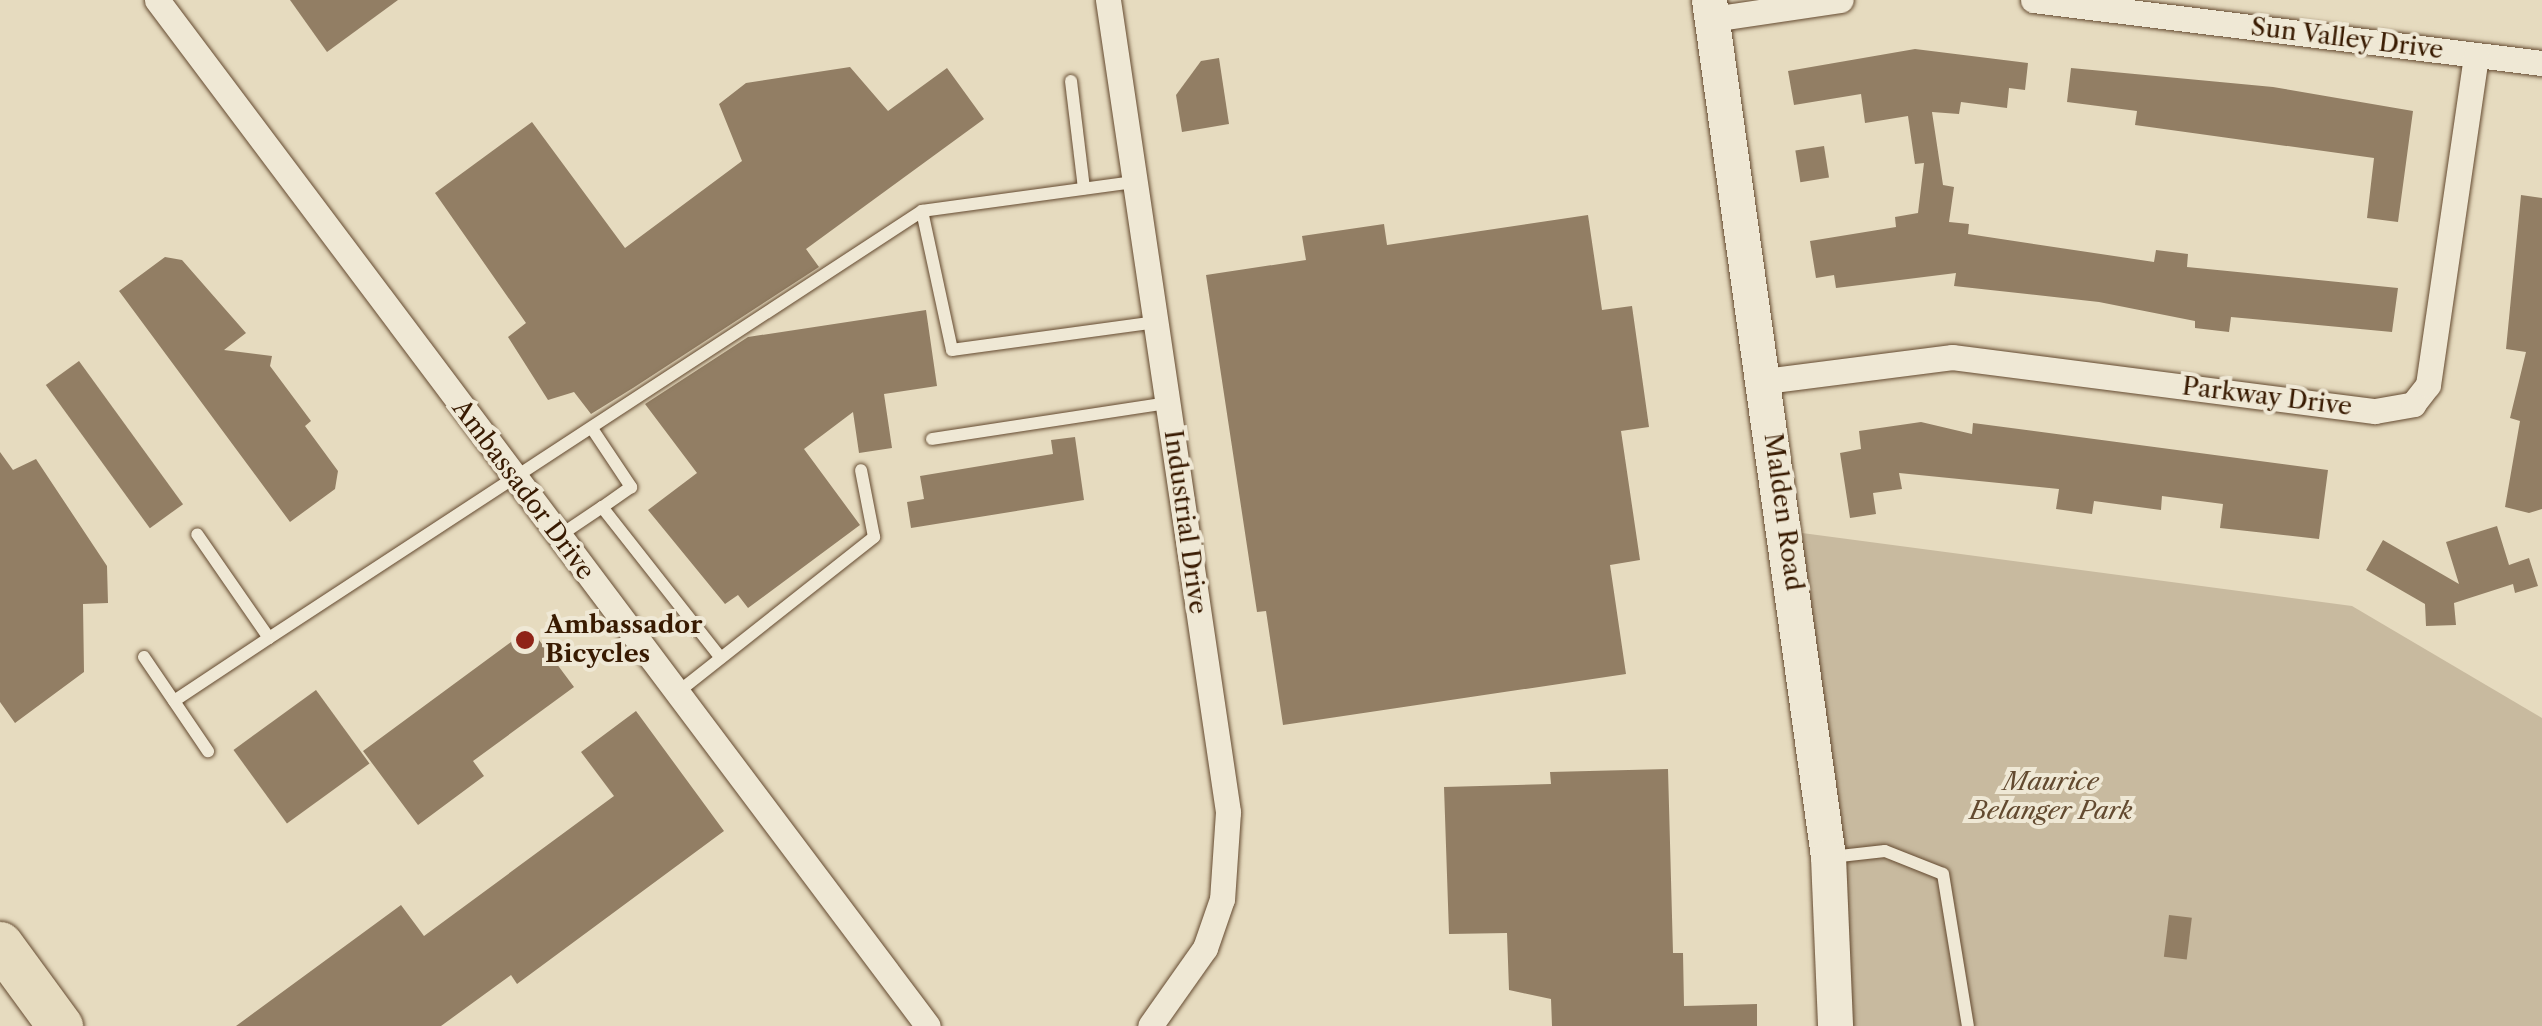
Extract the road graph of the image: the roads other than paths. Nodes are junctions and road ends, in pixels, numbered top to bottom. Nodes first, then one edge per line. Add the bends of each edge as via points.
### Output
1 (157, 0) edge
2 (1108, 0) edge
3 (1841, 0) edge
4 (2033, 0) edge
5 (1711, 9) edge
6 (2476, 54) junction
7 (2542, 63) edge
8 (1071, 81) dead end
9 (1135, 182) junction
10 (1084, 188) junction
11 (922, 211) junction
12 (1156, 322) junction
13 (1765, 381) junction
14 (1167, 403) junction
15 (593, 430) junction
16 (932, 439) dead end
17 (861, 470) dead end
18 (515, 480) junction
19 (602, 507) junction
20 (197, 534) dead end
21 (559, 536) junction
22 (269, 638) junction
23 (144, 657) dead end
24 (721, 658) junction
25 (678, 692) junction
26 (174, 701) junction
27 (208, 751) dead end
28 (1828, 858) junction
29 (0, 944) edge
30 (60, 1026) edge
31 (928, 1026) edge
32 (1150, 1026) edge
33 (1835, 1026) edge
34 (1968, 1026) edge

1 - 18 street, Ambassador Drive
2 - 9 street, Industrial Drive
3 - 5 street
4 - 6 street, Sun Valley Drive
5 - 13 main road, Malden Road
6 - 7 street, Sun Valley Drive
6 - 13 street, Parkway Drive via 2428,385 2413,404 2375,411 1952,358
8 - 10 lane
9 - 10 lane
9 - 12 street, Industrial Drive
10 - 11 lane
11 - 12 lane via 952,350
11 - 15 lane
12 - 14 street, Industrial Drive
13 - 28 main road, Malden Road
14 - 16 lane
14 - 32 street, Industrial Drive via 1228,812 1222,899 1205,948
15 - 18 lane
15 - 19 lane via 631,487
17 - 24 lane via 874,538
18 - 21 street, Ambassador Drive
18 - 22 lane
19 - 21 lane
19 - 24 lane
20 - 22 lane
21 - 25 street, Ambassador Drive
22 - 26 lane
23 - 26 lane
24 - 25 lane
25 - 31 street, Ambassador Drive
26 - 27 lane
28 - 33 main road, Malden Road
28 - 34 lane via 1885,851 1943,874
29 - 30 highway

